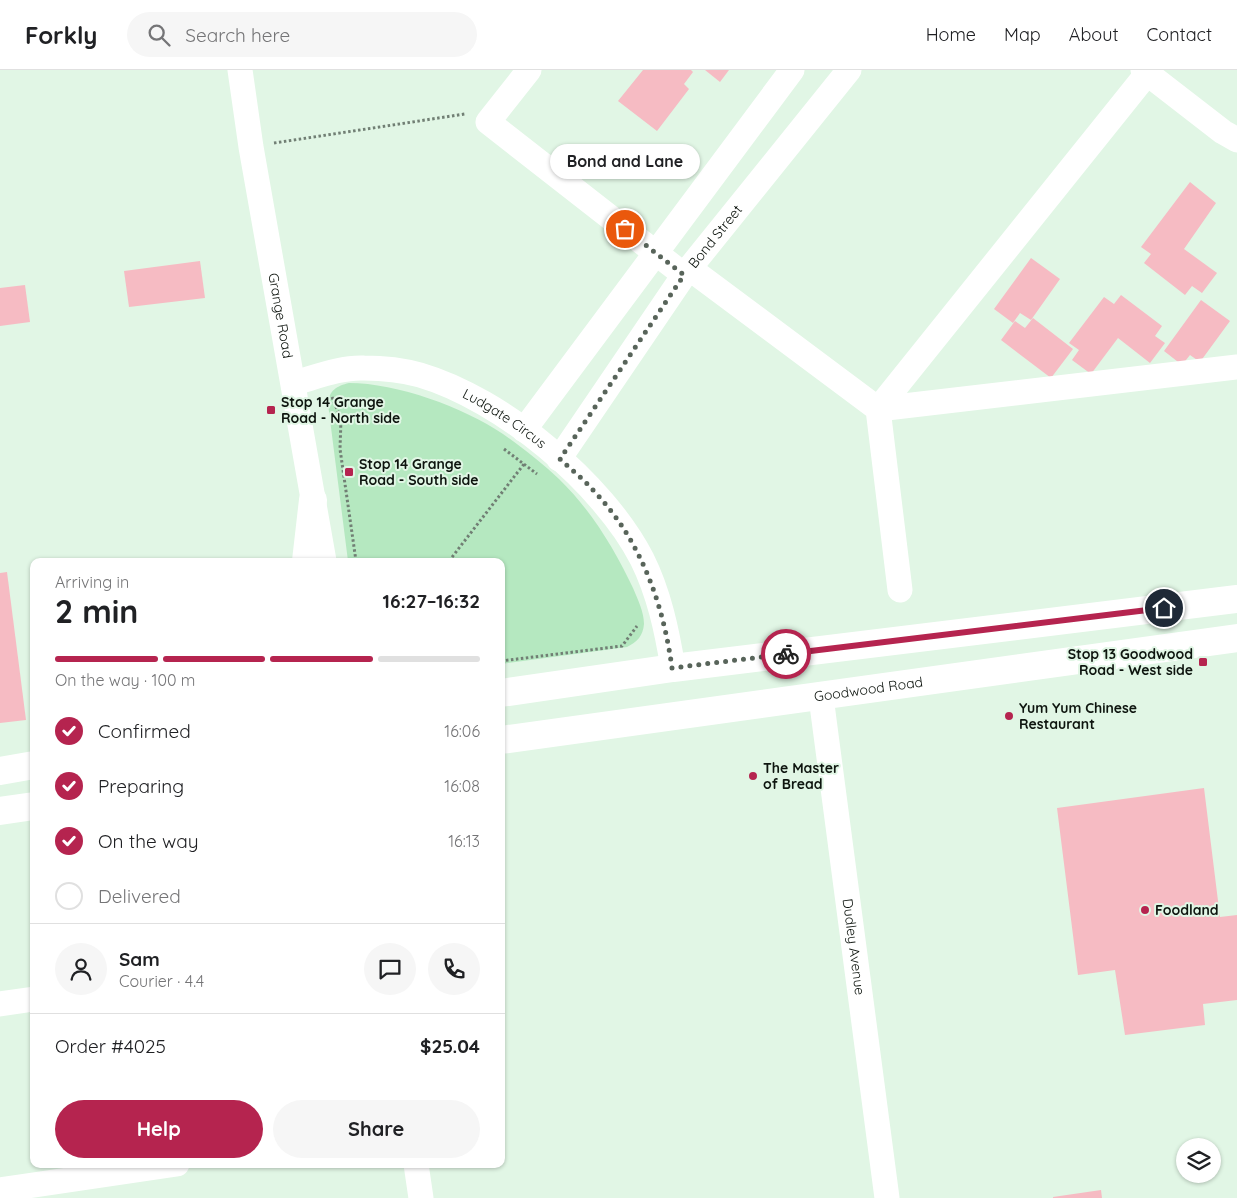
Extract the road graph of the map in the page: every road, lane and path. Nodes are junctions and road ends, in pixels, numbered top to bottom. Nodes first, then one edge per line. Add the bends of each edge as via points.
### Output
1 (240, 70) edge
2 (529, 70) edge
3 (792, 70) edge
4 (849, 70) edge
5 (1146, 71) edge
6 (488, 122) junction
7 (1237, 140) edge
8 (251, 147) junction
9 (656, 253) junction
10 (687, 271) junction
11 (1237, 367) edge
12 (323, 376) junction
13 (294, 383) junction
14 (878, 409) junction
15 (524, 430) junction
16 (560, 459) junction
17 (524, 464) dead end
18 (313, 500) junction
19 (306, 558) edge
20 (323, 558) edge
21 (356, 558) edge
22 (451, 558) edge
23 (900, 590) dead end
24 (1232, 604) edge
25 (637, 626) dead end
26 (1237, 638) edge
27 (505, 661) edge
28 (672, 668) junction
29 (505, 692) edge
30 (821, 697) junction
31 (505, 739) edge
32 (30, 766) edge
33 (0, 770) edge
34 (30, 807) edge
35 (0, 811) edge
36 (30, 1000) edge
37 (0, 1004) edge
38 (150, 1168) edge
39 (417, 1168) edge
40 (0, 1190) edge
41 (421, 1198) edge
42 (886, 1198) edge

1 - 8 street, Grange Road
2 - 6 street
3 - 9 street
4 - 10 street, Bond Street
5 - 7 street
5 - 14 street
6 - 8 path via 471,113
6 - 9 street
8 - 13 street, Grange Road
9 - 10 street
9 - 15 street
10 - 14 street
10 - 16 street, Bond Street
11 - 14 street
12 - 13 street, Ludgate Circus
12 - 15 street, Ludgate Circus via 362,368 419,374 449,385 493,408
12 - 21 path via 341,419 340,449
13 - 18 street, Grange Road
14 - 23 street
15 - 16 street, Ludgate Circus
16 - 28 street, Ludgate Circus via 593,490 619,521 642,560 668,634
17 - 22 path
18 - 19 main road
18 - 20 street, Grange Road
24 - 28 main road
25 - 27 path via 622,646
26 - 30 main road, Goodwood Road
28 - 29 main road
30 - 31 main road, Goodwood Road
30 - 42 street, Dudley Avenue
32 - 33 main road
34 - 35 main road
36 - 37 street
38 - 40 street
39 - 41 street

